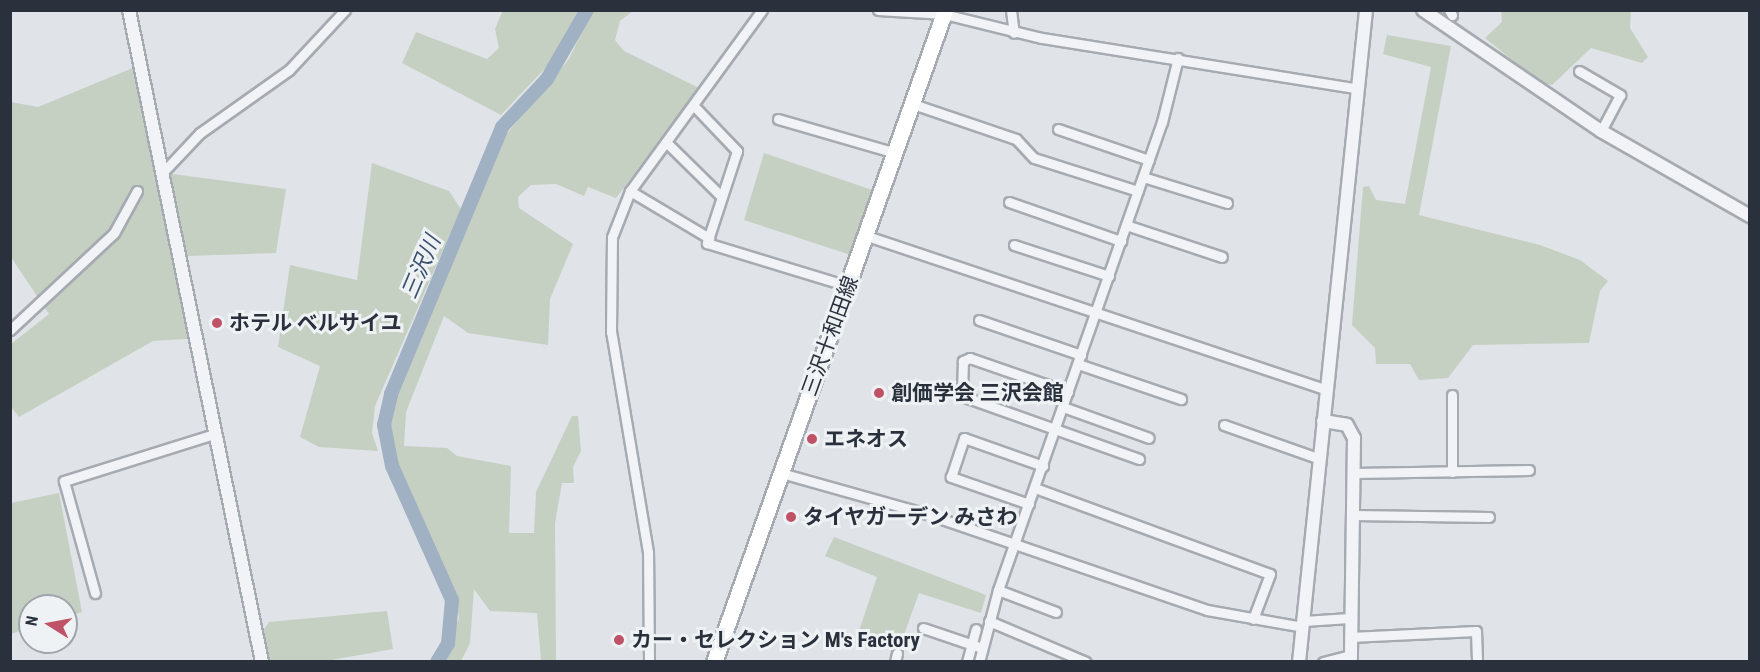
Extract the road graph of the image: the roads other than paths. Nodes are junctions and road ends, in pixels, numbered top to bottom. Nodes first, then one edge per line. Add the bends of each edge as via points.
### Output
1 (129, 10) edge
2 (134, 10) edge
3 (345, 10) edge
4 (762, 10) edge
5 (878, 10) edge
6 (1011, 10) edge
7 (1366, 10) edge
8 (1423, 10) edge
9 (945, 12) edge
10 (132, 24) junction
11 (1014, 33) junction
12 (1178, 58) junction
13 (1580, 71) dead end
14 (1355, 88) junction
15 (913, 104) junction
16 (695, 107) junction
17 (778, 119) dead end
18 (1058, 129) dead end
19 (1600, 131) junction
20 (666, 142) junction
21 (896, 153) junction
22 (1149, 160) junction
23 (165, 170) junction
24 (1143, 177) junction
25 (137, 190) dead end
26 (630, 191) junction
27 (1138, 191) junction
28 (722, 197) junction
29 (1009, 202) dead end
30 (1227, 203) dead end
31 (1749, 216) edge
32 (1126, 225) junction
33 (867, 236) junction
34 (709, 238) junction
35 (1121, 241) junction
36 (1014, 245) dead end
37 (1222, 257) dead end
38 (1109, 276) junction
39 (848, 286) junction
40 (1095, 314) junction
41 (979, 320) dead end
42 (10, 330) edge
43 (1080, 359) junction
44 (1326, 390) junction
45 (1068, 392) junction
46 (1452, 394) dead end
47 (1180, 399) dead end
48 (1063, 407) junction
49 (1323, 421) junction
50 (1224, 425) dead end
51 (1055, 430) junction
52 (214, 434) junction
53 (1149, 438) dead end
54 (1139, 459) dead end
55 (1320, 459) junction
56 (1042, 466) junction
57 (1529, 470) dead end
58 (1452, 472) junction
59 (781, 473) junction
60 (1355, 473) junction
61 (1035, 488) junction
62 (1029, 504) junction
63 (1353, 515) junction
64 (1489, 517) dead end
65 (1015, 544) junction
66 (999, 590) junction
67 (95, 593) dead end
68 (1056, 612) dead end
69 (1349, 618) junction
70 (1253, 619) junction
71 (989, 621) junction
72 (1303, 624) junction
73 (923, 628) dead end
74 (976, 629) dead end
75 (1350, 637) junction
76 (971, 646) junction
77 (982, 648) junction
78 (1351, 658) edge
79 (262, 662) edge
80 (649, 662) edge
81 (714, 662) edge
82 (967, 662) edge
83 (979, 662) edge
84 (1086, 662) edge
85 (1299, 662) edge
86 (1323, 662) edge
87 (1477, 662) edge

1 - 10 street
2 - 10 street
3 - 23 street via 289,70 200,133
4 - 16 street
5 - 9 street
6 - 11 street
7 - 14 street
8 - 19 street
9 - 11 street
9 - 15 main road, 三沢十和田線
10 - 23 street
11 - 12 street
12 - 14 street
12 - 22 street
13 - 19 street via 1620,95
14 - 44 street
15 - 21 main road, 三沢十和田線
15 - 27 street via 1016,140 1034,158
16 - 20 street
16 - 28 street via 737,151
17 - 21 street
18 - 22 street
19 - 31 street
20 - 26 street
20 - 28 street
21 - 33 main road, 三沢十和田線
22 - 24 street
23 - 52 street
24 - 27 street
24 - 30 street
25 - 42 street via 114,233
26 - 34 street
26 - 80 street via 612,237 611,332 648,552
27 - 32 street
28 - 34 street
29 - 35 street
32 - 35 street
32 - 37 street
33 - 39 main road, 三沢十和田線
33 - 40 street
34 - 39 street via 707,243
35 - 38 street
36 - 38 street
38 - 40 street
39 - 59 main road, 三沢十和田線
40 - 43 street
40 - 44 street
41 - 43 street
43 - 45 street
43 - 47 street
44 - 49 street
45 - 48 street
45 - 51 street via 970,358 963,361 962,396
46 - 58 street
48 - 51 street
48 - 53 street
49 - 55 street
49 - 60 street via 1352,430
50 - 55 street
51 - 54 street
51 - 56 street
52 - 67 street via 64,481
52 - 79 street
55 - 72 street
56 - 61 street
56 - 62 street via 964,438 954,467 951,477
57 - 58 street
58 - 60 street
59 - 65 street
59 - 81 main road, 三沢十和田線
60 - 63 street
61 - 62 street
61 - 70 street via 1270,574
62 - 65 street
63 - 64 street
63 - 69 street
65 - 66 street
65 - 70 street via 1207,610
66 - 68 street
66 - 71 street
69 - 72 street
69 - 75 street
70 - 72 street
71 - 77 street
71 - 84 street
72 - 85 street
73 - 76 street
74 - 76 street
75 - 78 street
75 - 87 street via 1476,631
76 - 77 street
76 - 82 street
77 - 83 street
78 - 86 street

